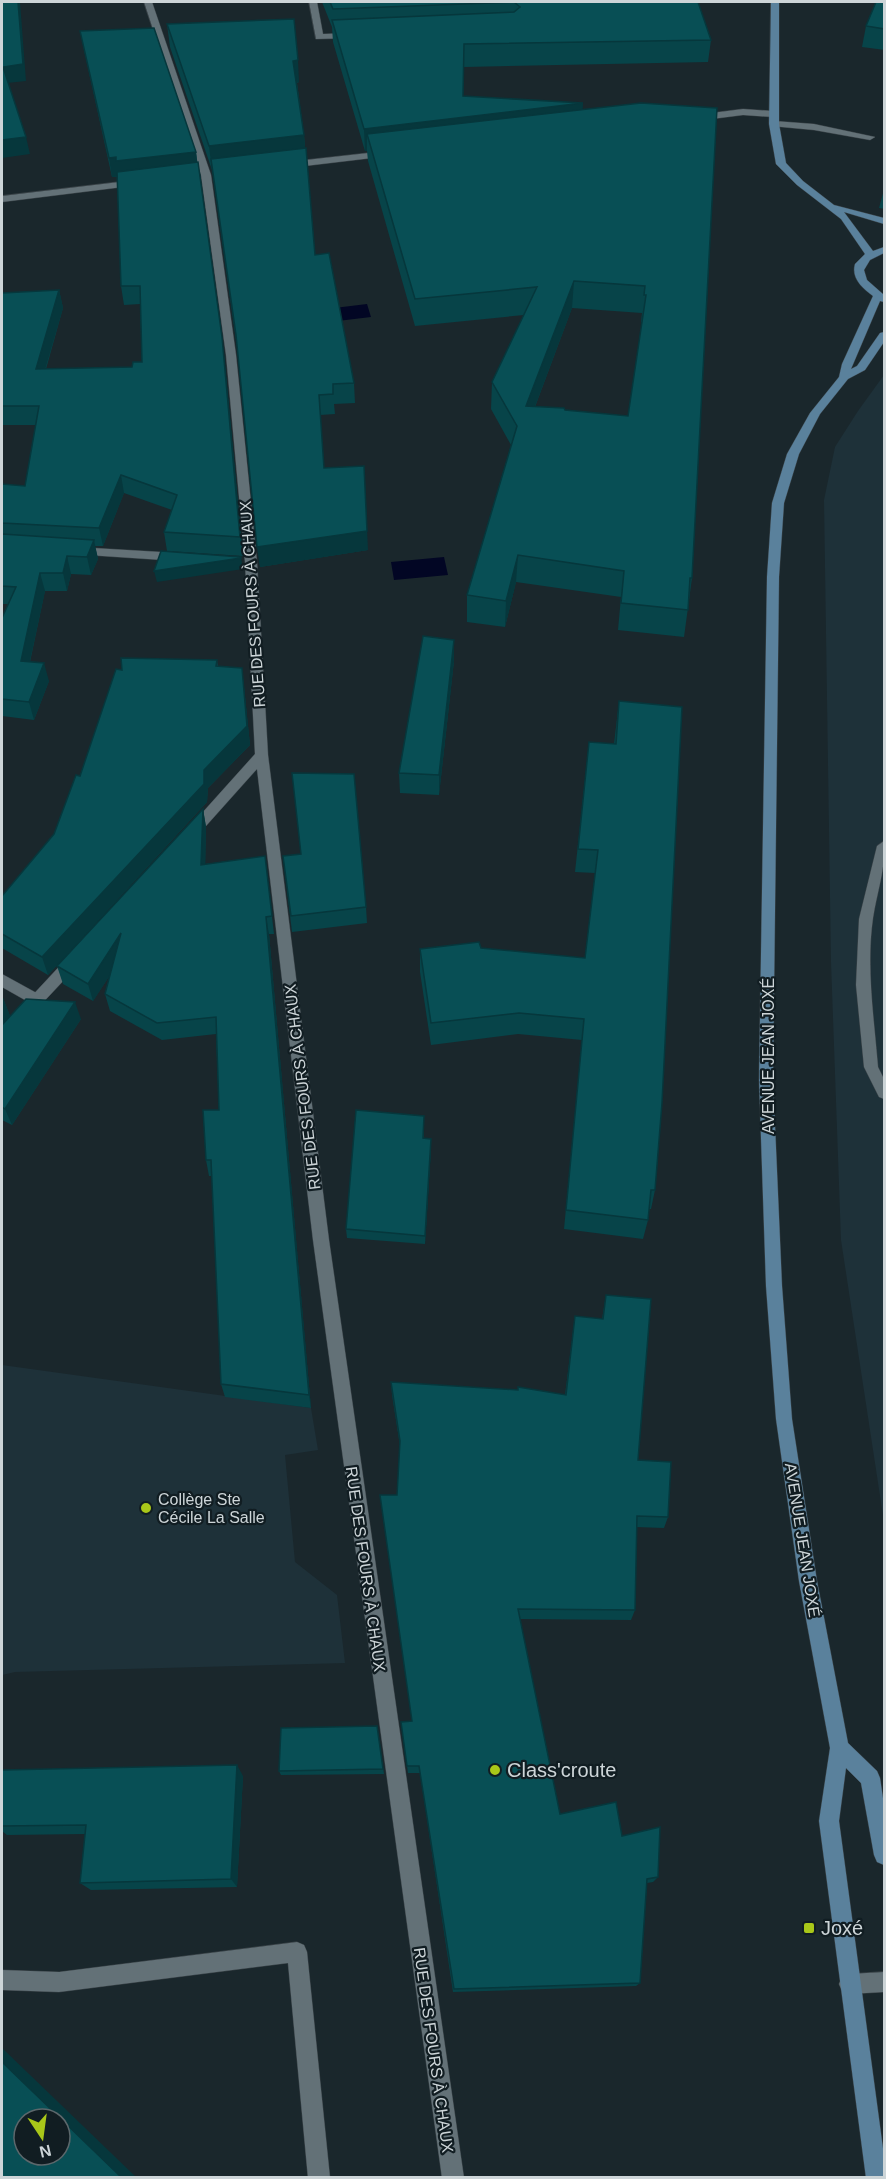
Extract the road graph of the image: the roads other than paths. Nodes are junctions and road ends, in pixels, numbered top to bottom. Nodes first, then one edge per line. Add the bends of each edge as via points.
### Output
1 (148, 2) edge
2 (312, 2) edge
3 (775, 2) edge
4 (365, 35) edge
5 (684, 119) edge
6 (774, 119) junction
7 (870, 137) dead end
8 (399, 152) edge
9 (280, 166) edge
10 (143, 182) edge
11 (2, 199) edge
12 (830, 205) junction
13 (885, 221) edge
14 (885, 250) edge
15 (871, 255) junction
16 (881, 297) edge
17 (885, 335) edge
18 (844, 377) junction
19 (60, 550) edge
20 (188, 558) edge
21 (262, 756) junction
22 (182, 843) edge
23 (885, 846) edge
24 (86, 948) edge
25 (2, 980) edge
26 (37, 1000) junction
27 (2, 1037) edge
28 (885, 1093) edge
29 (839, 1748) junction
30 (885, 1855) edge
31 (2, 1980) edge
32 (885, 1982) edge
33 (849, 1984) junction
34 (319, 2178) edge
35 (453, 2178) edge
36 (877, 2178) edge

1 - 21 street, RUE DES FOURS À CHAUX via 206,175 231,355
2 - 4 street via 319,37
3 - 6 main road
5 - 6 street via 743,112
6 - 7 street
6 - 12 main road via 780,164
8 - 9 street
10 - 11 street
12 - 13 main road
12 - 15 main road via 858,233
14 - 15 main road
15 - 16 main road via 861,263 859,274 865,286
16 - 18 main road, AVENUE JEAN JOXÉ via 862,324
17 - 18 main road, AVENUE JEAN JOXÉ via 861,368
18 - 29 main road, AVENUE JEAN JOXÉ via 815,413 793,454 778,503 766,1079 784,1419 808,1581
19 - 20 street
21 - 22 street
21 - 35 street, RUE DES FOURS À CHAUX via 352,1474
23 - 28 street via 866,919 863,985 871,1067
24 - 26 street
25 - 26 street
26 - 27 street
29 - 30 main road via 870,1778
29 - 33 main road, AVENUE JEAN JOXÉ via 829,1821
31 - 34 street via 59,1982 297,1952
32 - 33 street
33 - 36 main road, AVENUE JEAN JOXÉ

